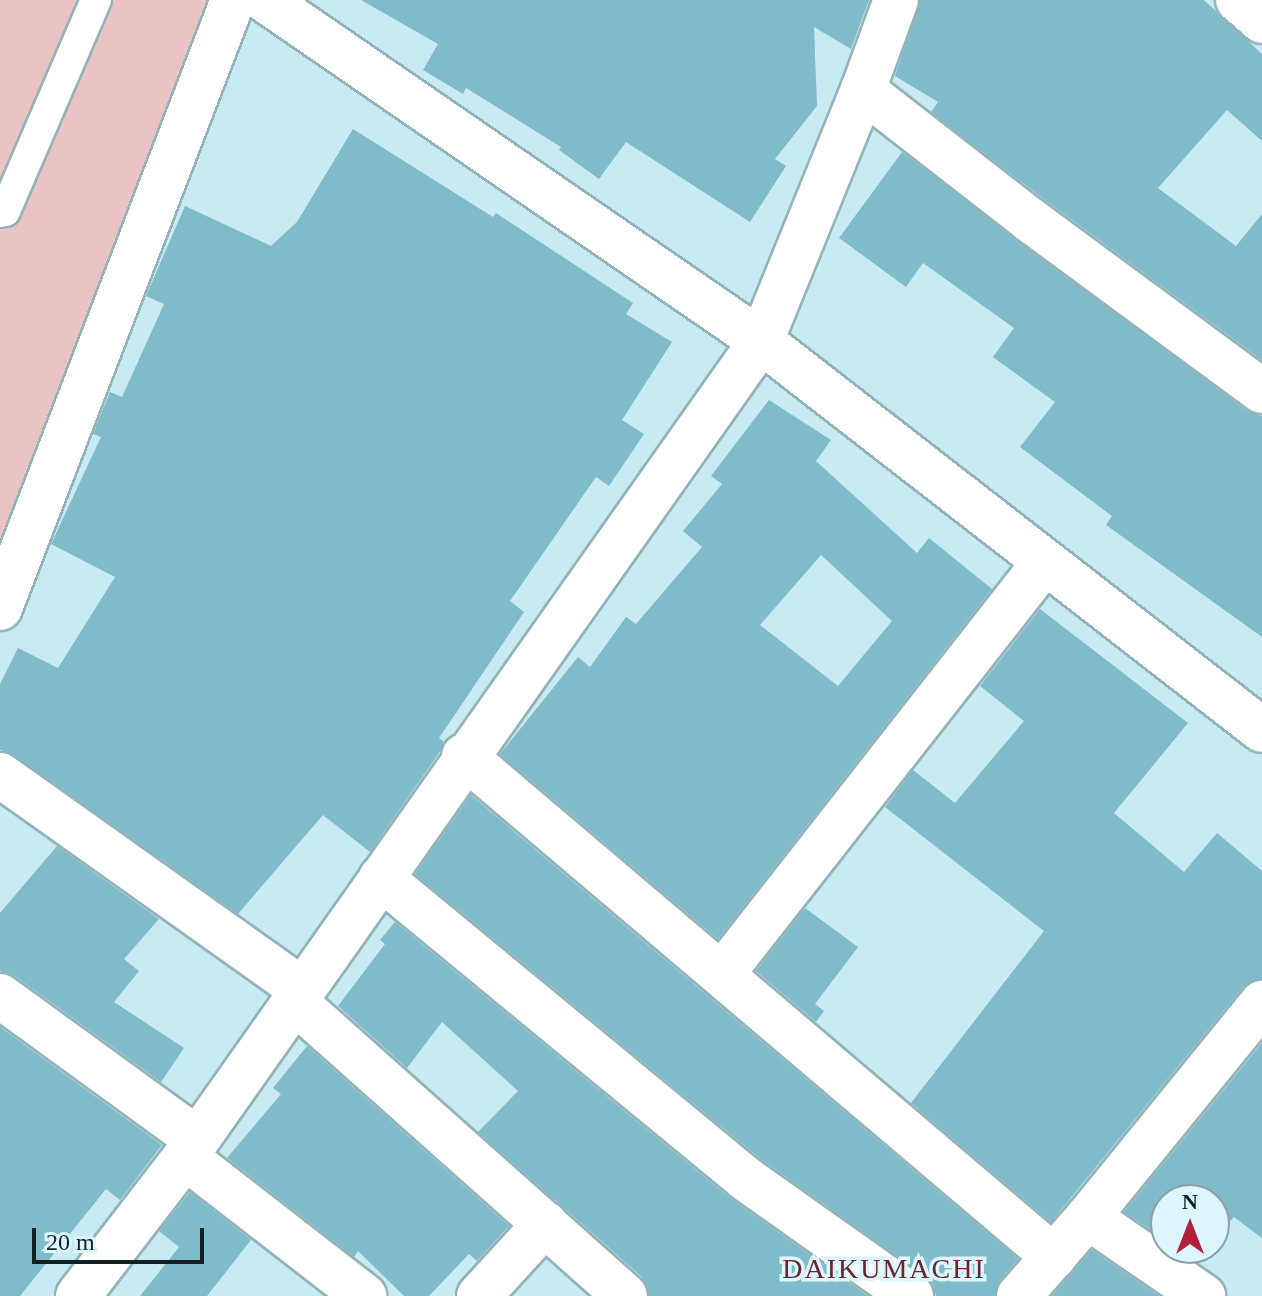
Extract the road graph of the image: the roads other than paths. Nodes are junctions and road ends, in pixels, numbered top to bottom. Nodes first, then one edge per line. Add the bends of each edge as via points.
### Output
1 (96, 0) edge
2 (233, 0) edge
3 (265, 0) edge
4 (896, 0) edge
5 (1238, 0) edge
6 (1262, 21) edge
7 (863, 90) junction
8 (0, 212) edge
9 (761, 341) junction
10 (1262, 391) edge
11 (1044, 563) junction
12 (0, 608) edge
13 (1262, 730) edge
14 (464, 756) junction
15 (0, 775) edge
16 (381, 878) junction
17 (722, 974) junction
18 (298, 995) junction
19 (0, 996) edge
20 (1262, 1003) edge
21 (191, 1148) junction
22 (1088, 1217) junction
23 (545, 1224) junction
24 (1054, 1257) junction
25 (78, 1296) edge
26 (364, 1296) edge
27 (479, 1296) edge
28 (625, 1296) edge
29 (911, 1296) edge
30 (1019, 1296) edge
31 (1203, 1296) edge

1 - 8 lane via 5,211
2 - 12 street
3 - 9 street
4 - 7 street
5 - 6 street
7 - 9 street
7 - 10 street
9 - 11 street
9 - 14 street
11 - 13 street
11 - 17 street
14 - 16 street
14 - 17 street
15 - 18 street
16 - 18 street
16 - 29 street via 746,1179
17 - 24 street
18 - 21 street
18 - 23 street
19 - 21 street
20 - 22 street
21 - 25 street
21 - 26 street
22 - 24 street
22 - 31 street
23 - 27 street
23 - 28 street
24 - 30 street

